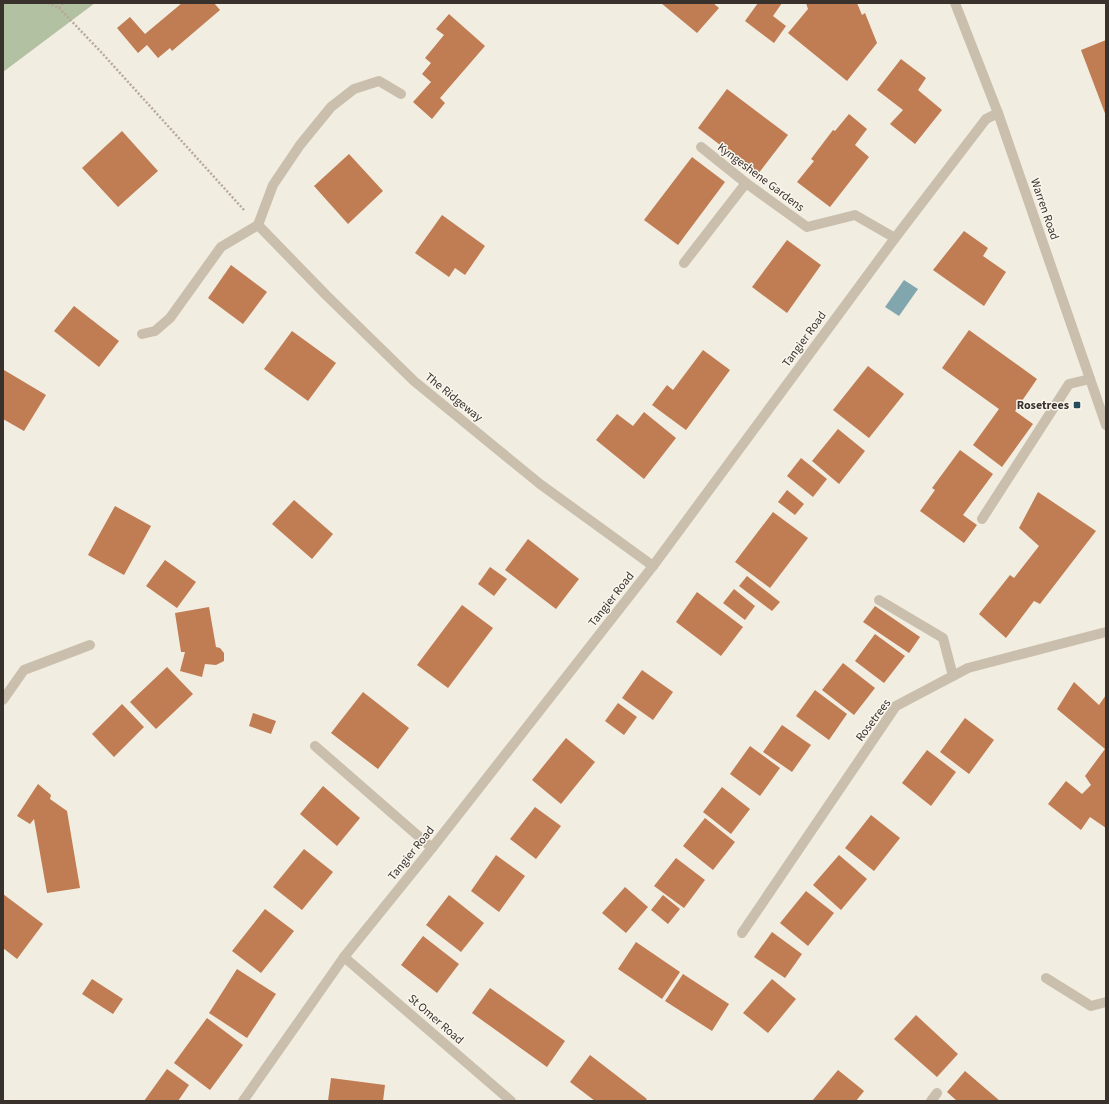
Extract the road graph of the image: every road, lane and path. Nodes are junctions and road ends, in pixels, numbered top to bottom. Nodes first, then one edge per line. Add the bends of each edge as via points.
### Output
1 (48, 3) edge
2 (63, 3) edge
3 (955, 3) edge
4 (59, 8) junction
5 (401, 94) dead end
6 (998, 113) junction
7 (701, 147) dead end
8 (746, 183) junction
9 (258, 225) junction
10 (895, 238) junction
11 (684, 263) dead end
12 (142, 334) dead end
13 (1090, 379) junction
14 (1106, 425) edge
15 (982, 519) dead end
16 (653, 566) junction
17 (879, 600) dead end
18 (1106, 632) edge
19 (90, 645) dead end
20 (954, 676) junction
21 (3, 700) edge
22 (315, 746) dead end
23 (432, 848) junction
24 (742, 933) dead end
25 (344, 957) junction
26 (1046, 978) dead end
27 (1106, 1002) edge
28 (243, 1101) edge
29 (511, 1101) edge

1 - 4 path
2 - 4 path
3 - 6 street, Warren Road
4 - 9 path
5 - 9 street via 379,81 354,89 331,107 300,145 273,185
6 - 10 street, Tangier Road via 986,119
6 - 13 street, Warren Road
7 - 8 street, Kyngeshene Gardens
8 - 10 street, Kyngeshene Gardens via 807,227 855,215
8 - 11 street
9 - 12 street via 221,247 170,318 155,330
9 - 16 street, The Ridgeway via 414,381 540,484
10 - 16 street, Tangier Road
13 - 14 street, Warren Road
13 - 15 street via 1070,384
16 - 23 street, Tangier Road
17 - 20 street via 943,638
18 - 20 street, Rosetrees via 968,668
19 - 21 street via 24,670
20 - 24 street, Rosetrees via 896,706
22 - 23 street
23 - 25 street, Tangier Road
25 - 28 street, Tangier Road
25 - 29 street, St Omer Road
26 - 27 street via 1091,1006

